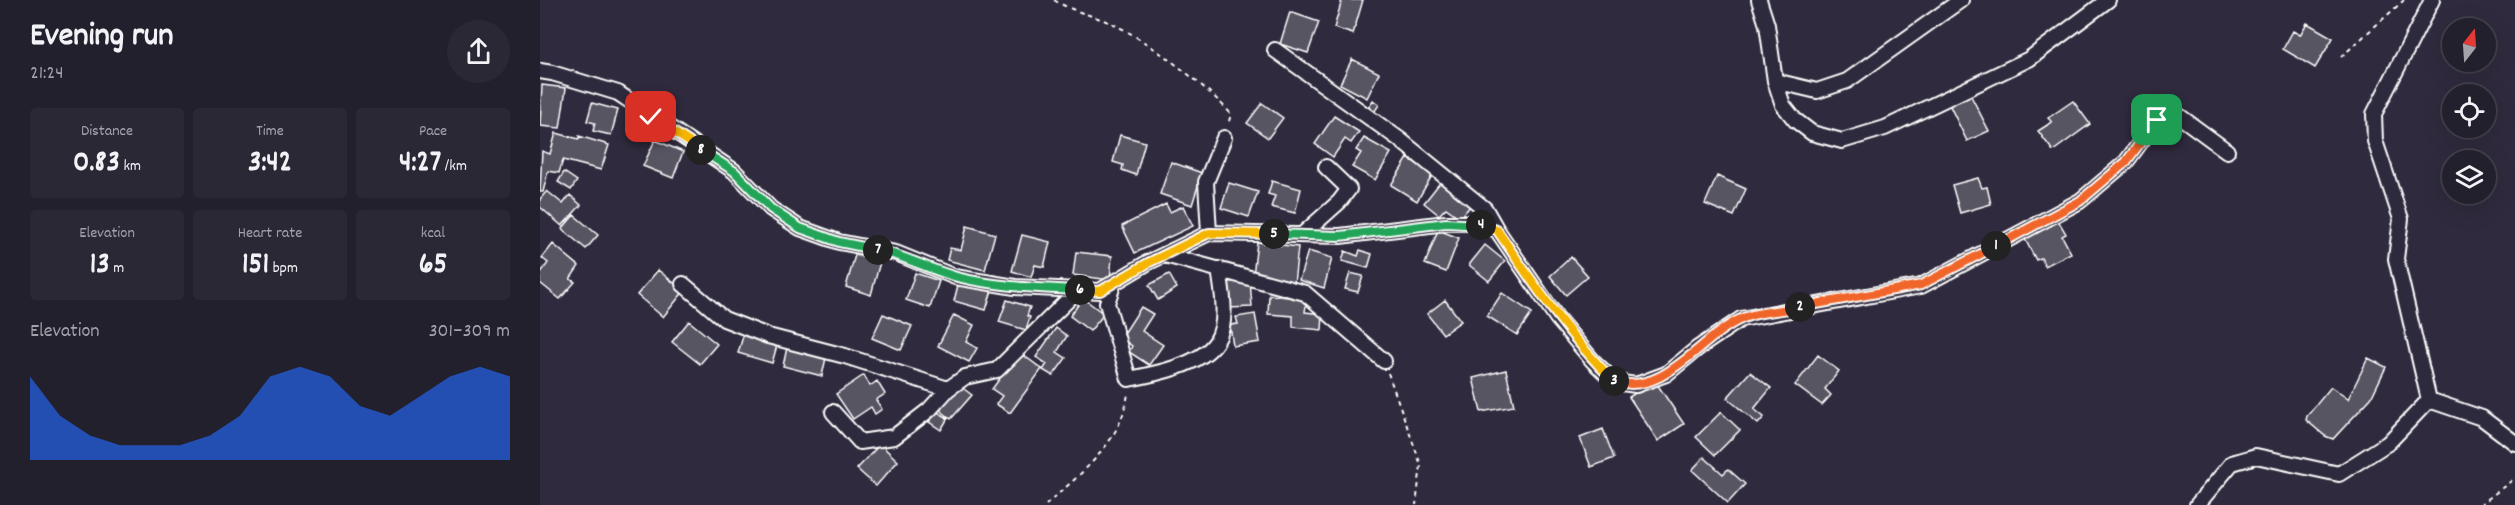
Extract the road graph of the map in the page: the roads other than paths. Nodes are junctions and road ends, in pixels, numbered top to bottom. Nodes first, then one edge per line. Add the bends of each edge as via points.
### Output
1 (1759, 0) edge
2 (1961, 0) edge
3 (2108, 0) edge
4 (2433, 0) edge
5 (1275, 50) dead end
6 (540, 71) edge
7 (1775, 81) junction
8 (1224, 138) road end
9 (2227, 151) dead end
10 (1326, 167) dead end
11 (1497, 230) junction
12 (1209, 233) junction
13 (1302, 235) junction
14 (1165, 255) junction
15 (1219, 269) junction
16 (1114, 282) junction
17 (683, 284) dead end
18 (1078, 290) junction
19 (1384, 361) road end
20 (948, 389) junction
21 (2429, 400) junction
22 (833, 412) dead end
23 (2515, 443) edge
24 (2197, 505) edge

1 - 7 street via 1767,25
2 - 7 street via 1847,81 1817,92
3 - 7 street via 2029,59 1885,128 1842,141 1812,133 1795,120 1783,105
4 - 21 street via 2374,114 2374,141 2401,219 2396,259
5 - 11 street via 1455,184 1485,209
6 - 18 street via 618,93 734,171 771,209 800,228 839,242 896,254 956,277 1015,287
8 - 12 street via 1206,182
9 - 11 street via 2171,110 2157,120 2126,162 2080,201 1921,285 1742,319 1666,374 1636,385 1615,382 1593,361 1557,318
10 - 13 street via 1348,189
11 - 13 street via 1476,223 1446,223 1340,236
12 - 13 street
12 - 14 street
14 - 15 street
14 - 16 street
15 - 16 street via 1222,325 1209,351 1168,371 1129,379 1107,303
15 - 19 street via 1305,293
16 - 18 street via 1100,291
17 - 20 street via 724,319
18 - 20 street via 997,370 965,377
20 - 22 street via 929,410 894,437 860,442
21 - 23 street via 2482,418
21 - 24 street via 2388,443 2339,474 2256,456 2232,463

